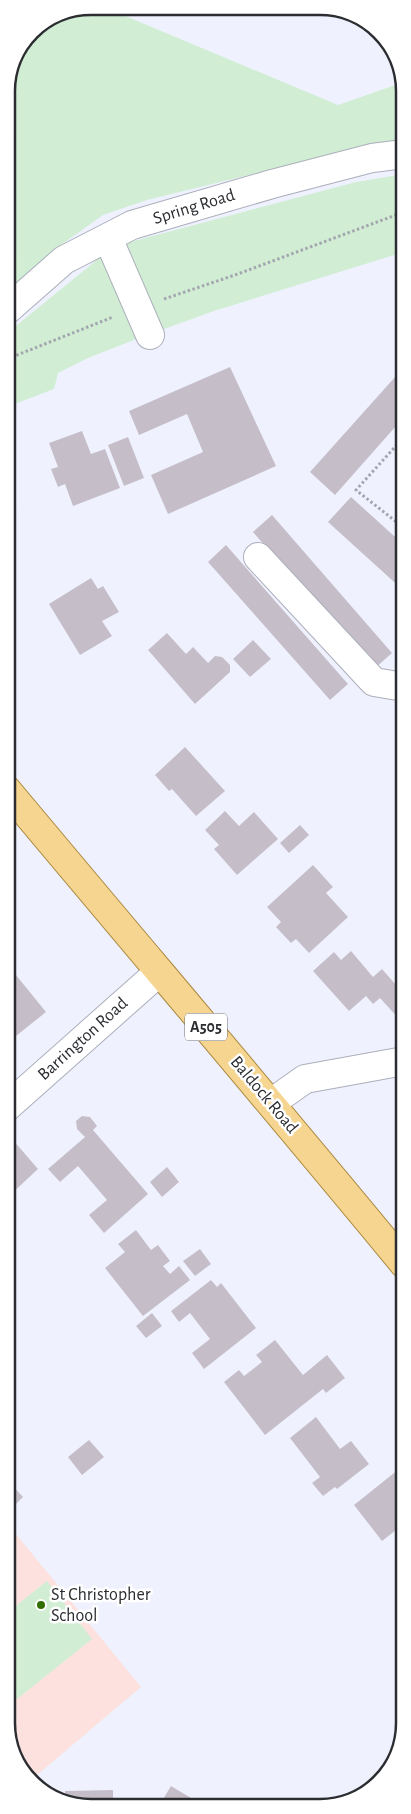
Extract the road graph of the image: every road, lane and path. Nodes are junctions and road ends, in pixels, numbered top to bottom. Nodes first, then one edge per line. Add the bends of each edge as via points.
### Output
1 (396, 155) edge
2 (396, 215) edge
3 (108, 238) junction
4 (15, 303) edge
5 (138, 308) junction
6 (150, 335) dead end
7 (15, 356) edge
8 (396, 446) edge
9 (396, 522) edge
10 (258, 557) dead end
11 (396, 686) edge
12 (15, 800) edge
13 (159, 972) junction
14 (396, 1063) edge
15 (15, 1099) edge
16 (271, 1103) junction
17 (396, 1254) edge

1 - 3 street, Spring Road via 372,158 272,184 132,226
2 - 5 path
3 - 4 street, Spring Road via 64,260
3 - 5 street
5 - 6 street
5 - 7 path
8 - 9 path via 356,490
10 - 11 street via 374,682
12 - 13 main road, Baldock Road / A505
13 - 15 street, Barrington Road
13 - 16 main road, Baldock Road / A505
14 - 16 street via 305,1079
16 - 17 main road, Baldock Road / A505

